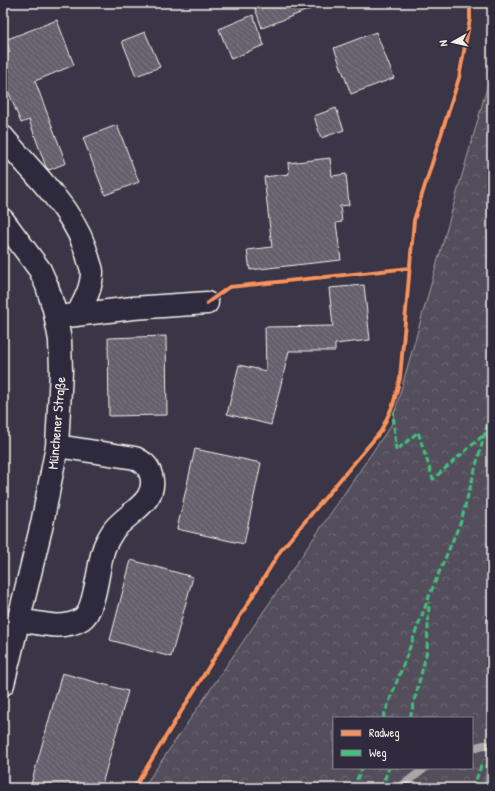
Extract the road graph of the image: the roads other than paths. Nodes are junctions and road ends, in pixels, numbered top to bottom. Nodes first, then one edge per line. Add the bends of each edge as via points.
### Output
1 (3, 137) edge
2 (3, 220) edge
3 (207, 303) dead end
4 (77, 315) junction
5 (56, 318) junction
6 (57, 446) junction
7 (19, 620) junction
8 (3, 684) edge

1 - 4 street via 68,214 85,246 92,272 90,290
2 - 5 street, Münchener Straße via 40,270
3 - 4 street
4 - 5 street
5 - 6 street, Münchener Straße via 61,371
6 - 7 street, Münchener Straße
6 - 7 street via 135,458 144,462 150,470 152,491 113,531 104,548 92,602 83,618 69,625
7 - 8 street, Münchener Straße

